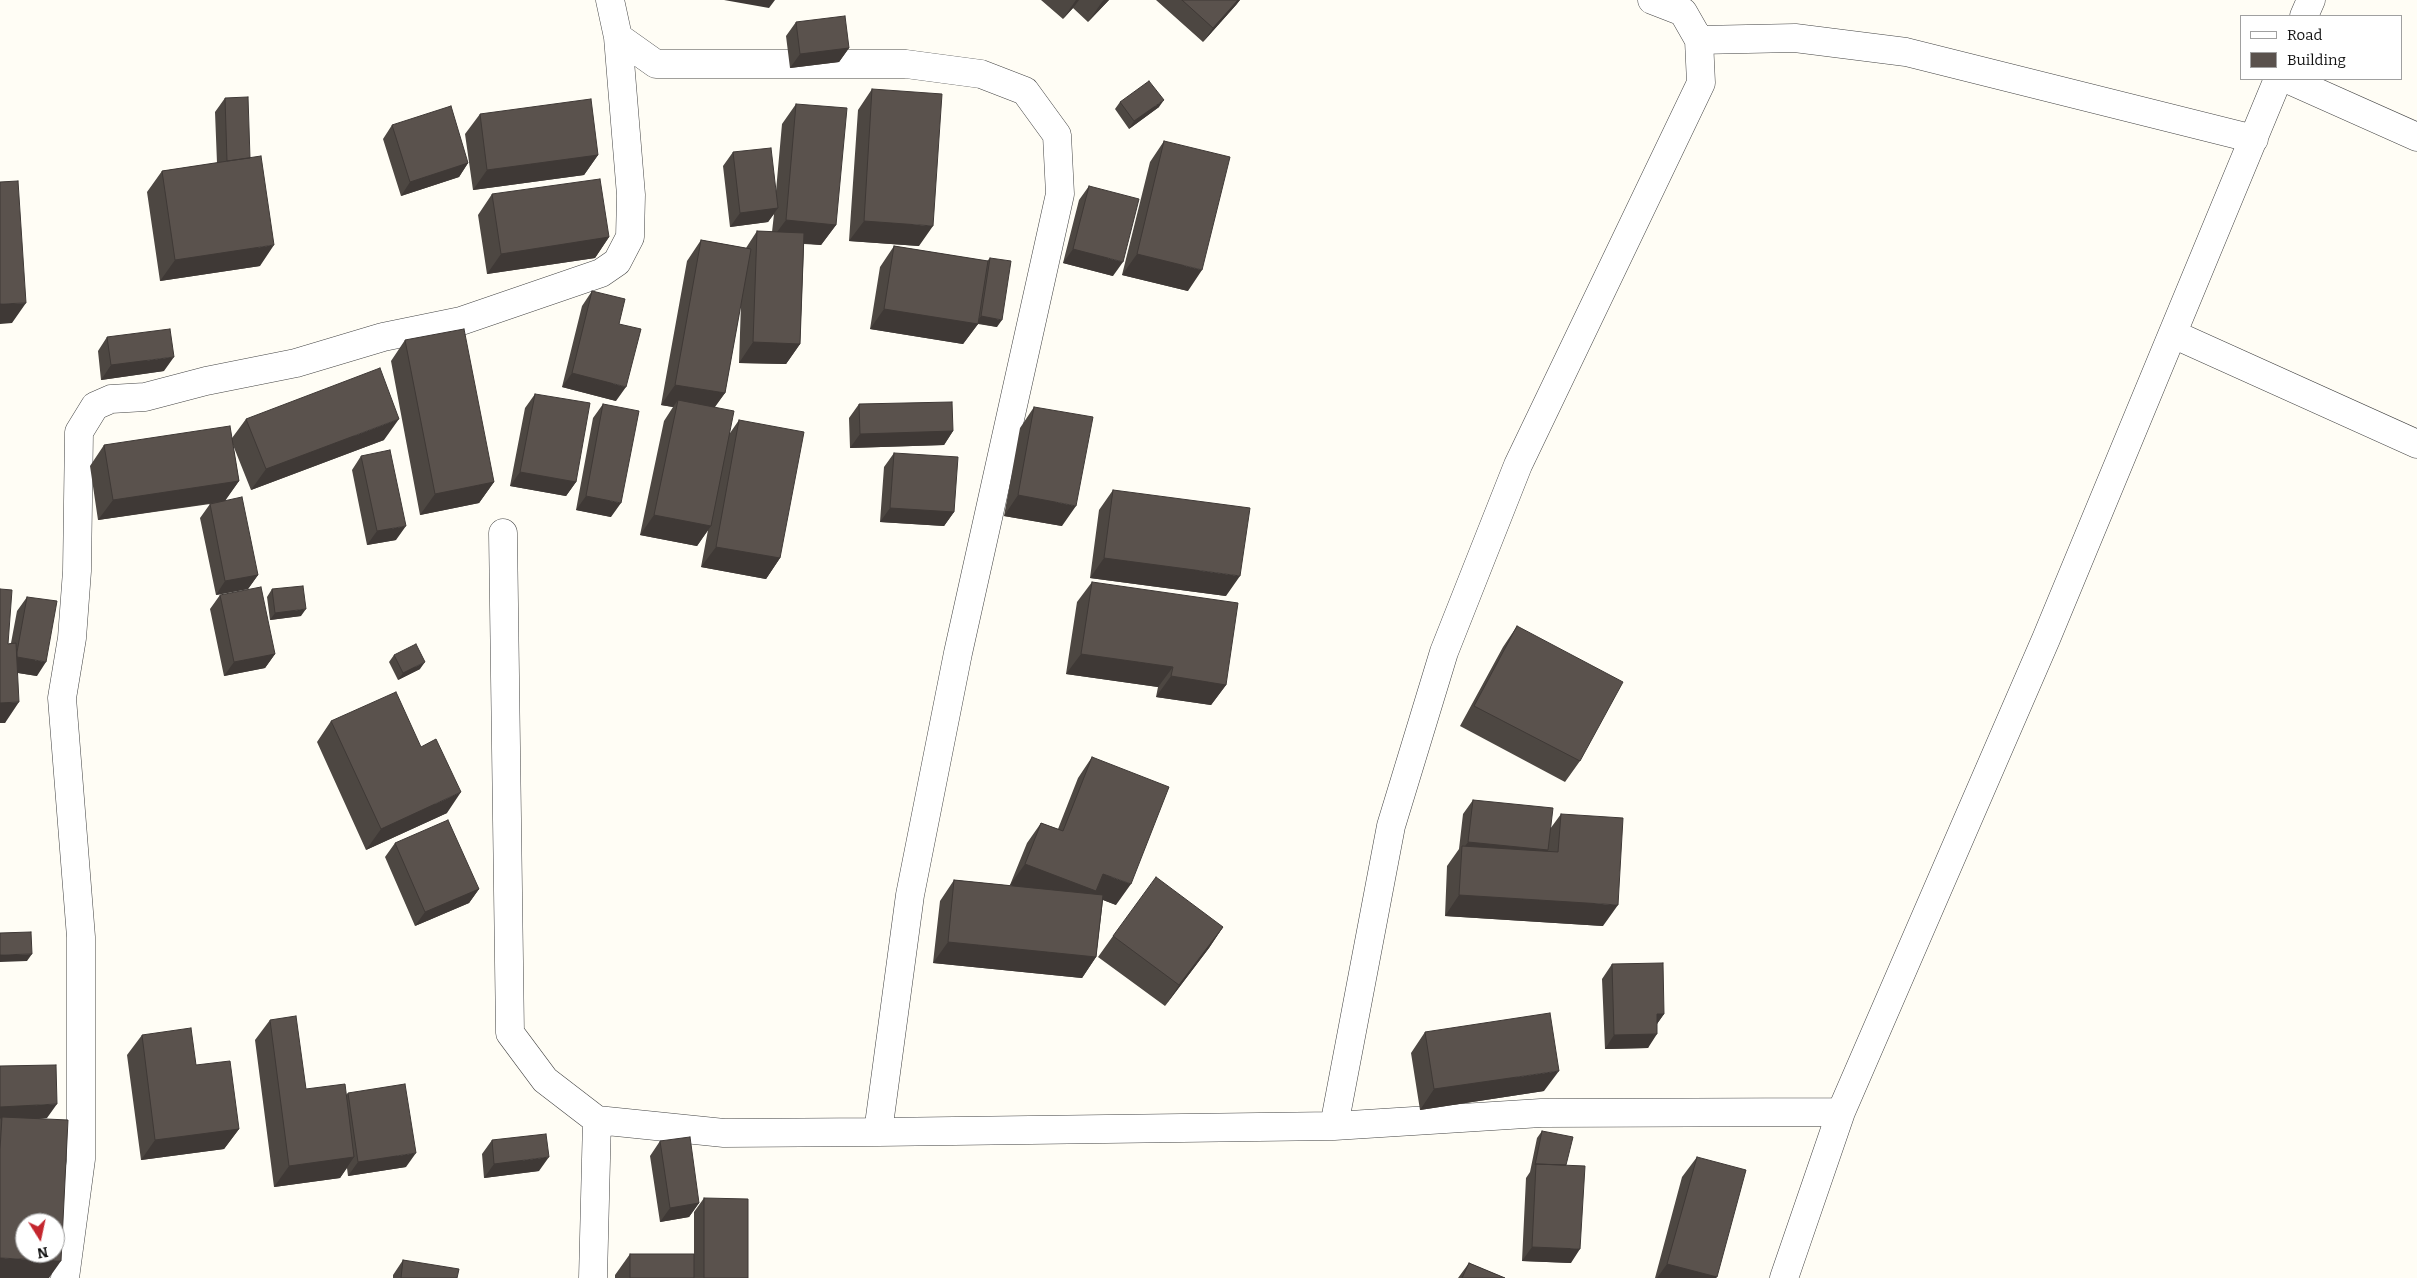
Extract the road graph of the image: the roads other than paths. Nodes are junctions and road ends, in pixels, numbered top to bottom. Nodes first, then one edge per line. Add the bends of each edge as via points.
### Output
1 (610, 0) edge
2 (1652, 0) edge
3 (2310, 0) edge
4 (2304, 15) edge
5 (618, 37) junction
6 (1700, 40) junction
7 (2278, 80) edge
8 (2289, 80) edge
9 (2417, 137) edge
10 (2254, 138) junction
11 (2173, 334) junction
12 (2417, 444) edge
13 (503, 533) dead end
14 (1841, 1112) junction
15 (597, 1120) junction
16 (1334, 1126) junction
17 (878, 1132) junction
18 (65, 1278) edge
19 (594, 1278) edge
20 (1784, 1278) edge

1 - 5 street
2 - 6 street via 1683,12
3 - 4 street
5 - 17 street via 656,64 906,64 981,74 1025,91 1057,135 1060,194 958,653 910,895
5 - 18 street via 631,195 630,237 617,262 601,273 461,321 383,337 296,363 145,397 110,399 95,406 79,432 76,580 72,638 62,698 82,937 81,1159
6 - 10 street via 1795,38 1906,52
6 - 16 street via 1701,83 1518,464 1444,652 1391,826
7 - 10 street
8 - 9 street
10 - 11 street
11 - 12 street
11 - 14 street via 2046,639
13 - 15 street via 510,1033 545,1080
14 - 16 street via 1541,1113
14 - 20 street
15 - 17 street via 724,1133
15 - 19 street
16 - 17 street

